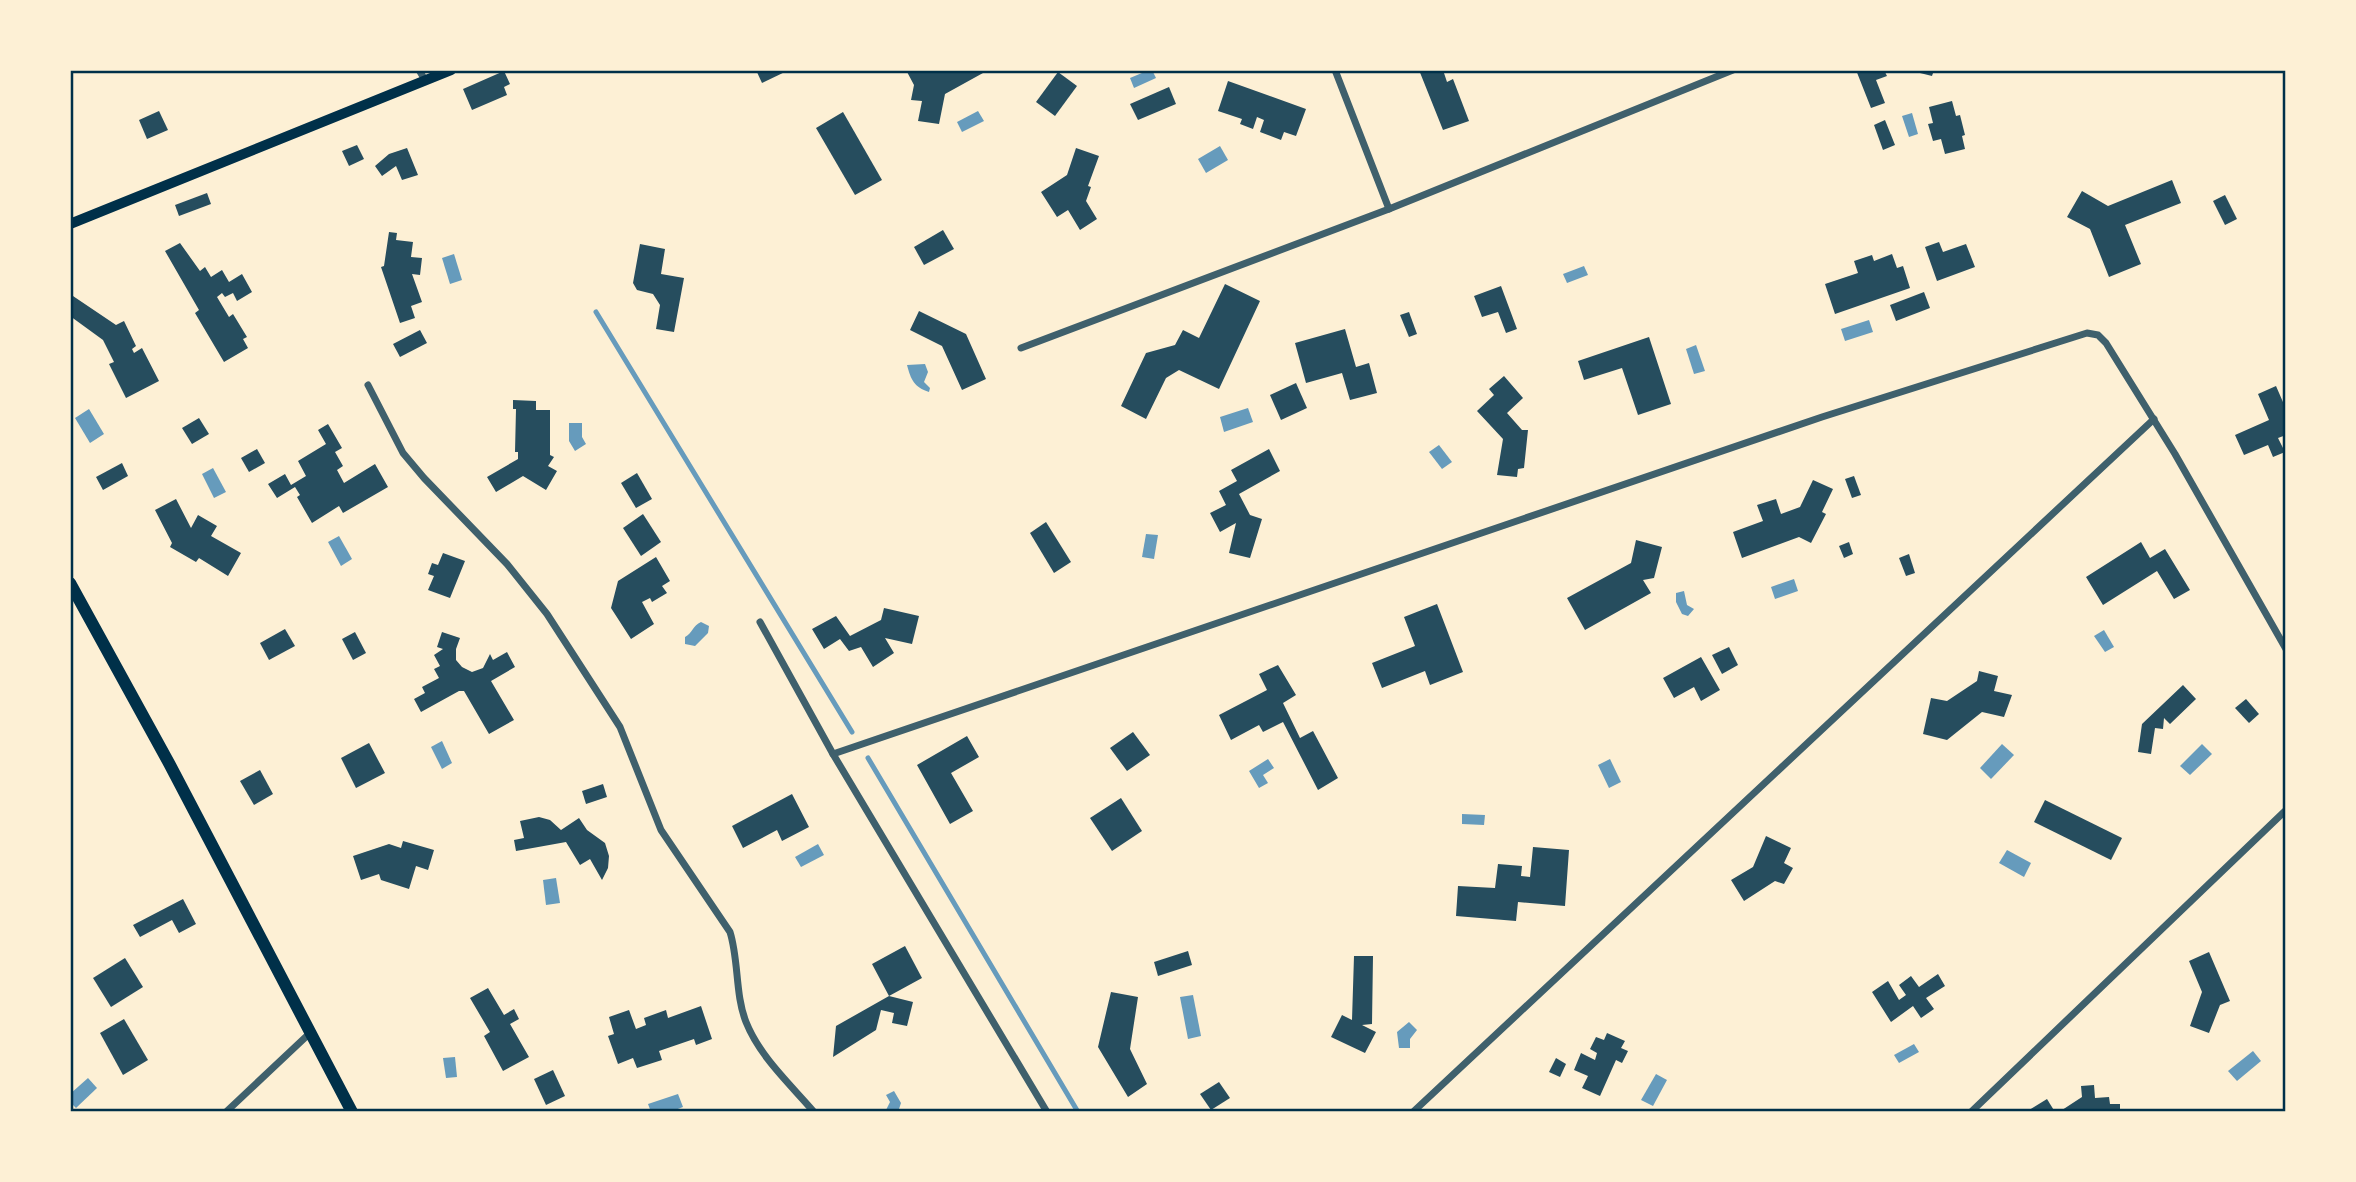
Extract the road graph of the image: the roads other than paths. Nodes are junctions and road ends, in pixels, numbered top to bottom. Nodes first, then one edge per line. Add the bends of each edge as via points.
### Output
1 (451, 70) edge
2 (1335, 70) edge
3 (1733, 70) edge
4 (422, 75) edge
5 (1389, 209) junction
6 (70, 224) edge
7 (1021, 348) dead end
8 (368, 385) dead end
9 (2154, 419) junction
10 (70, 583) edge
11 (760, 622) dead end
12 (2286, 649) edge
13 (833, 754) junction
14 (2286, 810) edge
15 (311, 1032) junction
16 (226, 1112) edge
17 (352, 1112) edge
18 (814, 1112) edge
19 (1046, 1112) edge
20 (1413, 1112) edge
21 (1971, 1112) edge

1 - 4 main road
2 - 5 street
3 - 5 street
4 - 6 main road
5 - 7 street
8 - 18 street via 403,453 533,594 621,727 661,830 730,932 746,1021 778,1072
9 - 12 street
9 - 13 street via 2106,343 2087,333 1822,416
9 - 20 street
10 - 15 main road
11 - 13 street
13 - 19 street
14 - 21 street
15 - 16 street
15 - 17 main road

